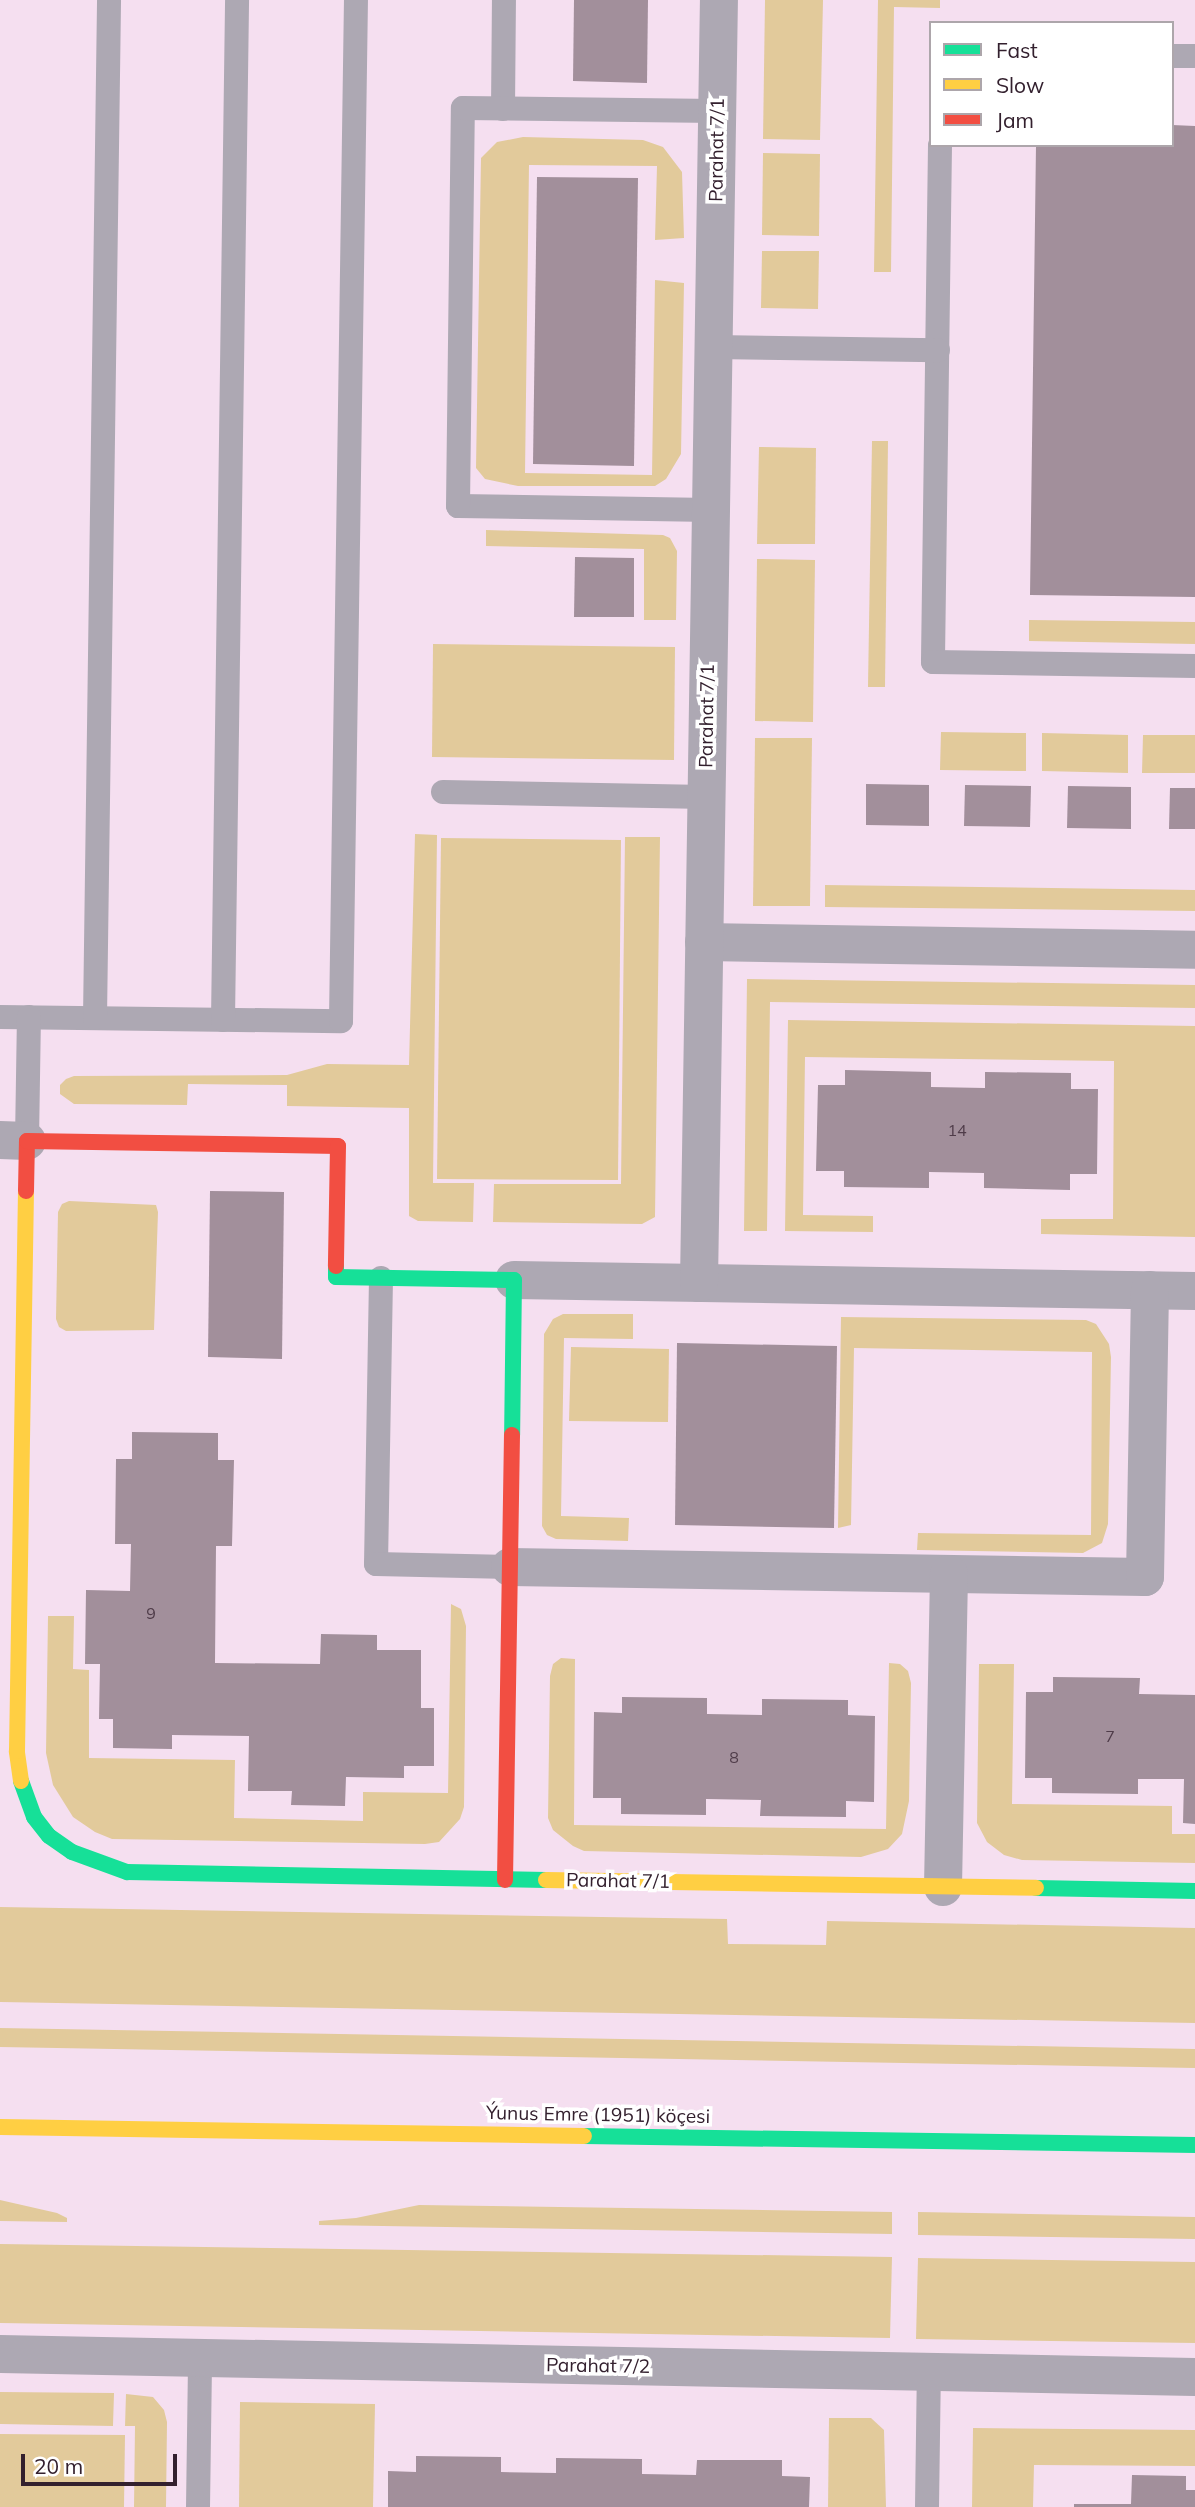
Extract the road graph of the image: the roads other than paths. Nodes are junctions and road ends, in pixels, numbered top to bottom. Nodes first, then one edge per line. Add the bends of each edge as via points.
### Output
1 (110, 0) edge
2 (237, 0) edge
3 (356, 0) edge
4 (504, 0) edge
5 (719, 0) edge
6 (1174, 56) edge
7 (1195, 56) edge
8 (503, 109) junction
9 (717, 111) junction
10 (940, 147) edge
11 (714, 347) junction
12 (937, 350) junction
13 (711, 510) junction
14 (1195, 666) edge
15 (443, 792) dead end
16 (706, 797) junction
17 (704, 942) junction
18 (1195, 950) edge
19 (0, 1017) edge
20 (29, 1017) junction
21 (94, 1018) junction
22 (223, 1020) junction
23 (14, 1141) edge
24 (381, 1278) junction
25 (514, 1280) junction
26 (699, 1283) junction
27 (1150, 1290) junction
28 (1195, 1291) edge
29 (510, 1567) junction
30 (948, 1574) junction
31 (505, 1880) junction
32 (943, 1886) junction
33 (1195, 1891) edge
34 (0, 2127) edge
35 (1195, 2146) edge
36 (0, 2354) edge
37 (200, 2358) junction
38 (929, 2372) junction
39 (1195, 2377) edge
40 (198, 2507) edge
41 (927, 2507) edge

1 - 21 lane
2 - 22 lane
3 - 22 lane via 341,1021
4 - 8 lane
5 - 9 street, Parahat 7/1
6 - 7 lane
8 - 9 lane
8 - 13 lane via 463,108 457,506
9 - 11 street, Parahat 7/1
10 - 12 lane
11 - 12 lane
11 - 13 street, Parahat 7/1
12 - 14 lane via 933,662
13 - 16 street, Parahat 7/1
15 - 16 lane
16 - 17 street, Parahat 7/1
17 - 18 street
17 - 26 street, Parahat 7/1
19 - 20 lane
20 - 21 lane
20 - 23 lane
21 - 22 lane
23 - 24 street via 338,1146 336,1277
23 - 31 street, Parahat 7/1 via 17,1751 25,1797 34,1816 49,1836 72,1852 141,1873
24 - 25 street
24 - 29 lane via 376,1564
25 - 26 street
25 - 29 street
26 - 27 street
27 - 28 street
27 - 30 street via 1145,1577
29 - 30 street
29 - 31 street
30 - 32 street
31 - 32 street, Parahat 7/1
32 - 33 street, Parahat 7/1
34 - 35 street, Ýunus Emre (1951) köçesi
36 - 37 street, Parahat 7/2
37 - 38 street, Parahat 7/2
37 - 40 lane
38 - 39 street, Parahat 7/2
38 - 41 lane

